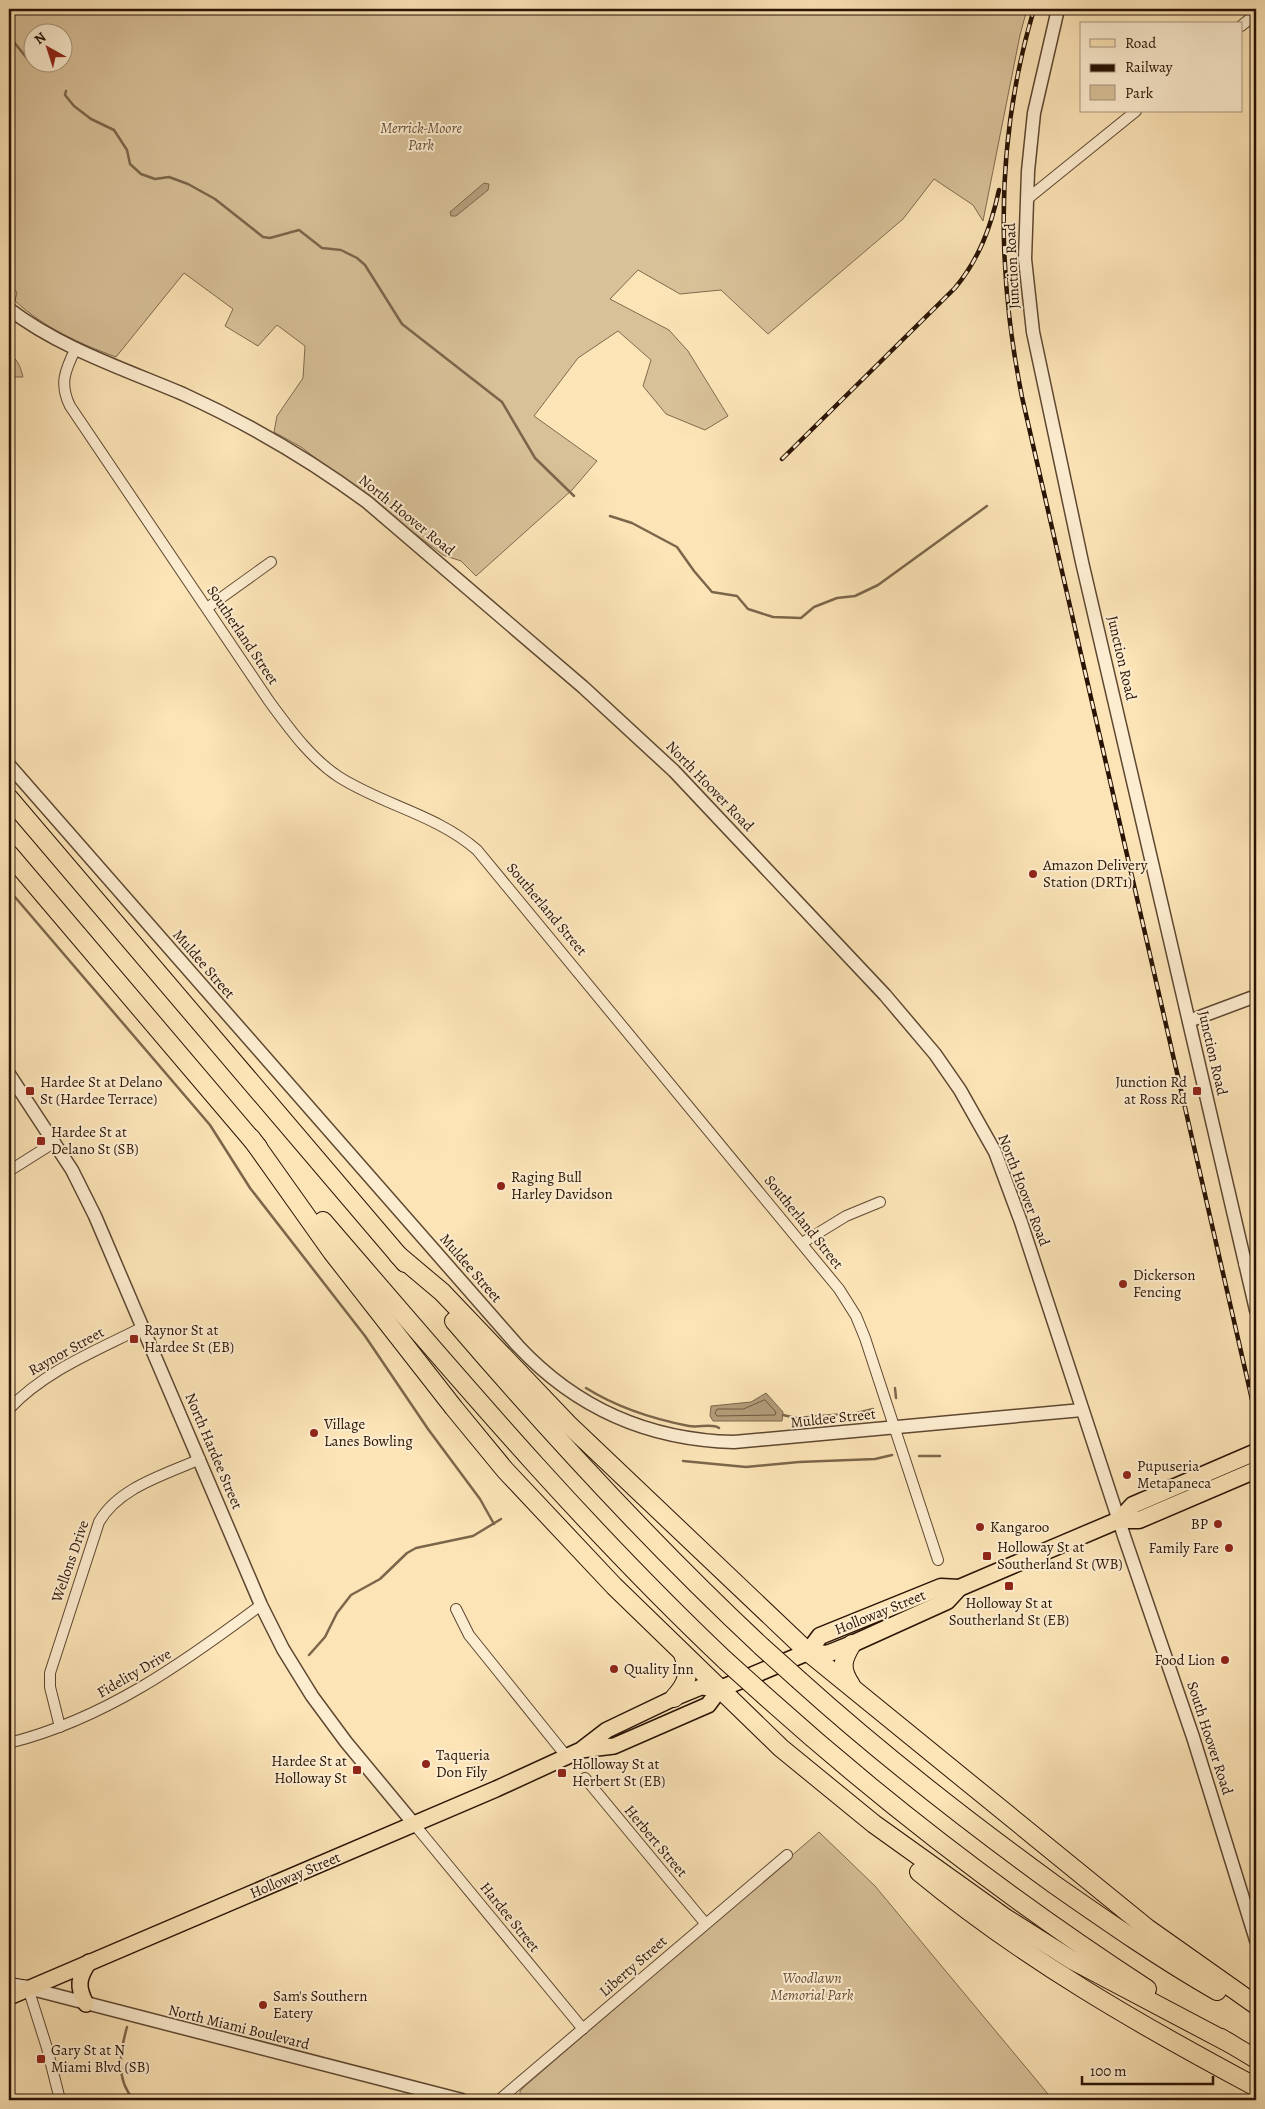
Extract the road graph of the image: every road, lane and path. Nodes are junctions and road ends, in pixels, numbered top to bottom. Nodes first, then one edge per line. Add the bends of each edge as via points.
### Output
1 (1058, 9) edge
2 (1256, 14) edge
3 (1242, 25) edge
4 (1135, 112) edge
5 (1026, 200) junction
6 (9, 309) edge
7 (76, 348) junction
8 (270, 562) dead end
9 (206, 608) junction
10 (9, 765) edge
11 (9, 798) edge
12 (9, 854) edge
13 (1256, 996) edge
14 (1189, 1022) junction
15 (9, 1074) edge
16 (251, 1138) junction
17 (55, 1142) junction
18 (9, 1171) edge
19 (880, 1202) dead end
20 (802, 1244) junction
21 (398, 1255) junction
22 (1256, 1257) edge
23 (1244, 1264) junction
24 (1256, 1310) edge
25 (144, 1327) junction
26 (9, 1409) edge
27 (1082, 1410) junction
28 (895, 1428) junction
29 (1256, 1452) edge
30 (200, 1459) junction
31 (1256, 1470) edge
32 (1119, 1520) junction
33 (938, 1560) dead end
34 (959, 1588) junction
35 (261, 1605) junction
36 (456, 1609) dead end
37 (852, 1644) junction
38 (808, 1652) junction
39 (682, 1654) junction
40 (851, 1686) junction
41 (720, 1689) junction
42 (674, 1698) junction
43 (60, 1727) junction
44 (9, 1743) edge
45 (581, 1750) junction
46 (567, 1757) junction
47 (584, 1778) dead end
48 (842, 1800) junction
49 (414, 1824) junction
50 (787, 1855) dead end
51 (705, 1923) junction
52 (1256, 1940) edge
53 (89, 1962) junction
54 (9, 1985) edge
55 (28, 1988) junction
56 (9, 1997) edge
57 (86, 2004) junction
58 (1256, 2005) edge
59 (1256, 2014) edge
60 (583, 2029) junction
61 (1231, 2044) junction
62 (1256, 2059) edge
63 (1256, 2087) edge
64 (60, 2100) edge
65 (462, 2100) edge
66 (499, 2100) edge

1 - 5 street, Junction Road via 1034,113
2 - 3 street
4 - 5 street
5 - 14 street, Junction Road via 1025,259 1029,302 1048,411
6 - 7 street, North Hoover Road
7 - 9 street, Southerland Street via 63,379 70,406
7 - 27 street, North Hoover Road via 228,415 336,478 418,544 609,710 722,821 885,995 935,1054 960,1090 1001,1167
8 - 9 street
9 - 20 street, Southerland Street via 273,706 320,762 365,792 423,816 460,836 490,864
10 - 28 street, Muldee Street via 518,1346 562,1386 600,1411 631,1425 698,1440 751,1442
11 - 21 highway
12 - 16 highway
13 - 14 street
14 - 23 street, Junction Road
15 - 17 street, North Hardee Street
16 - 39 highway via 332,1252 484,1445 549,1519
16 - 61 highway, bridge via 550,1482 726,1661 878,1793 998,1886
17 - 18 street
17 - 25 street, North Hardee Street via 95,1216
19 - 20 street via 846,1216
20 - 28 street, Southerland Street via 839,1289 856,1316
21 - 38 highway via 442,1292 568,1424
21 - 59 highway, bridge via 576,1459 702,1591 800,1681 900,1767 1018,1858 1149,1949
22 - 23 street
23 - 24 street, Junction Road
25 - 26 street, Raynor Street via 58,1370
25 - 30 street, North Hardee Street
27 - 28 street, Muldee Street
27 - 32 street, North Hoover Road
28 - 33 street, Southerland Street
29 - 32 highway, Holloway Street via 1133,1505
30 - 35 street, North Hardee Street
30 - 43 street, Wellons Drive via 122,1496 99,1522 50,1673 50,1687
31 - 32 highway, Holloway Street via 1139,1520
32 - 34 highway, Holloway Street
32 - 52 street, South Hoover Road via 1196,1746
34 - 37 highway, Holloway Street via 947,1601
34 - 38 highway, Holloway Street via 941,1587 820,1636
35 - 43 street, Fidelity Drive via 186,1661 146,1686
35 - 49 street, North Hardee Street via 312,1696
36 - 46 street via 469,1635
37 - 38 highway, Holloway Street via 827,1654
37 - 40 highway via 843,1659 842,1668
38 - 40 highway
38 - 41 highway, Holloway Street
39 - 41 highway
39 - 42 highway via 688,1667 687,1679
40 - 58 highway via 1140,1922
41 - 42 main road, Holloway Street via 701,1687
41 - 45 main road, Holloway Street via 708,1705 614,1746
41 - 48 highway via 781,1748
42 - 45 main road, Holloway Street via 607,1730
43 - 44 street, Fidelity Drive
45 - 46 main road, Holloway Street
46 - 49 main road, Holloway Street
47 - 51 street, Herbert Street
48 - 61 highway via 938,1872 1038,1939 1108,1980
48 - 63 highway via 905,1860 1027,1954 1129,2018
49 - 53 main road, Holloway Street
49 - 60 street, Hardee Street
50 - 51 street, Liberty Street
51 - 60 street, Liberty Street
53 - 55 main road, Holloway Street
53 - 57 main road via 79,1981
54 - 55 main road, North Miami Boulevard
55 - 56 main road, Holloway Street
55 - 57 street, North Miami Boulevard
55 - 64 street
57 - 65 street, North Miami Boulevard
60 - 66 street, Liberty Street
61 - 62 highway

